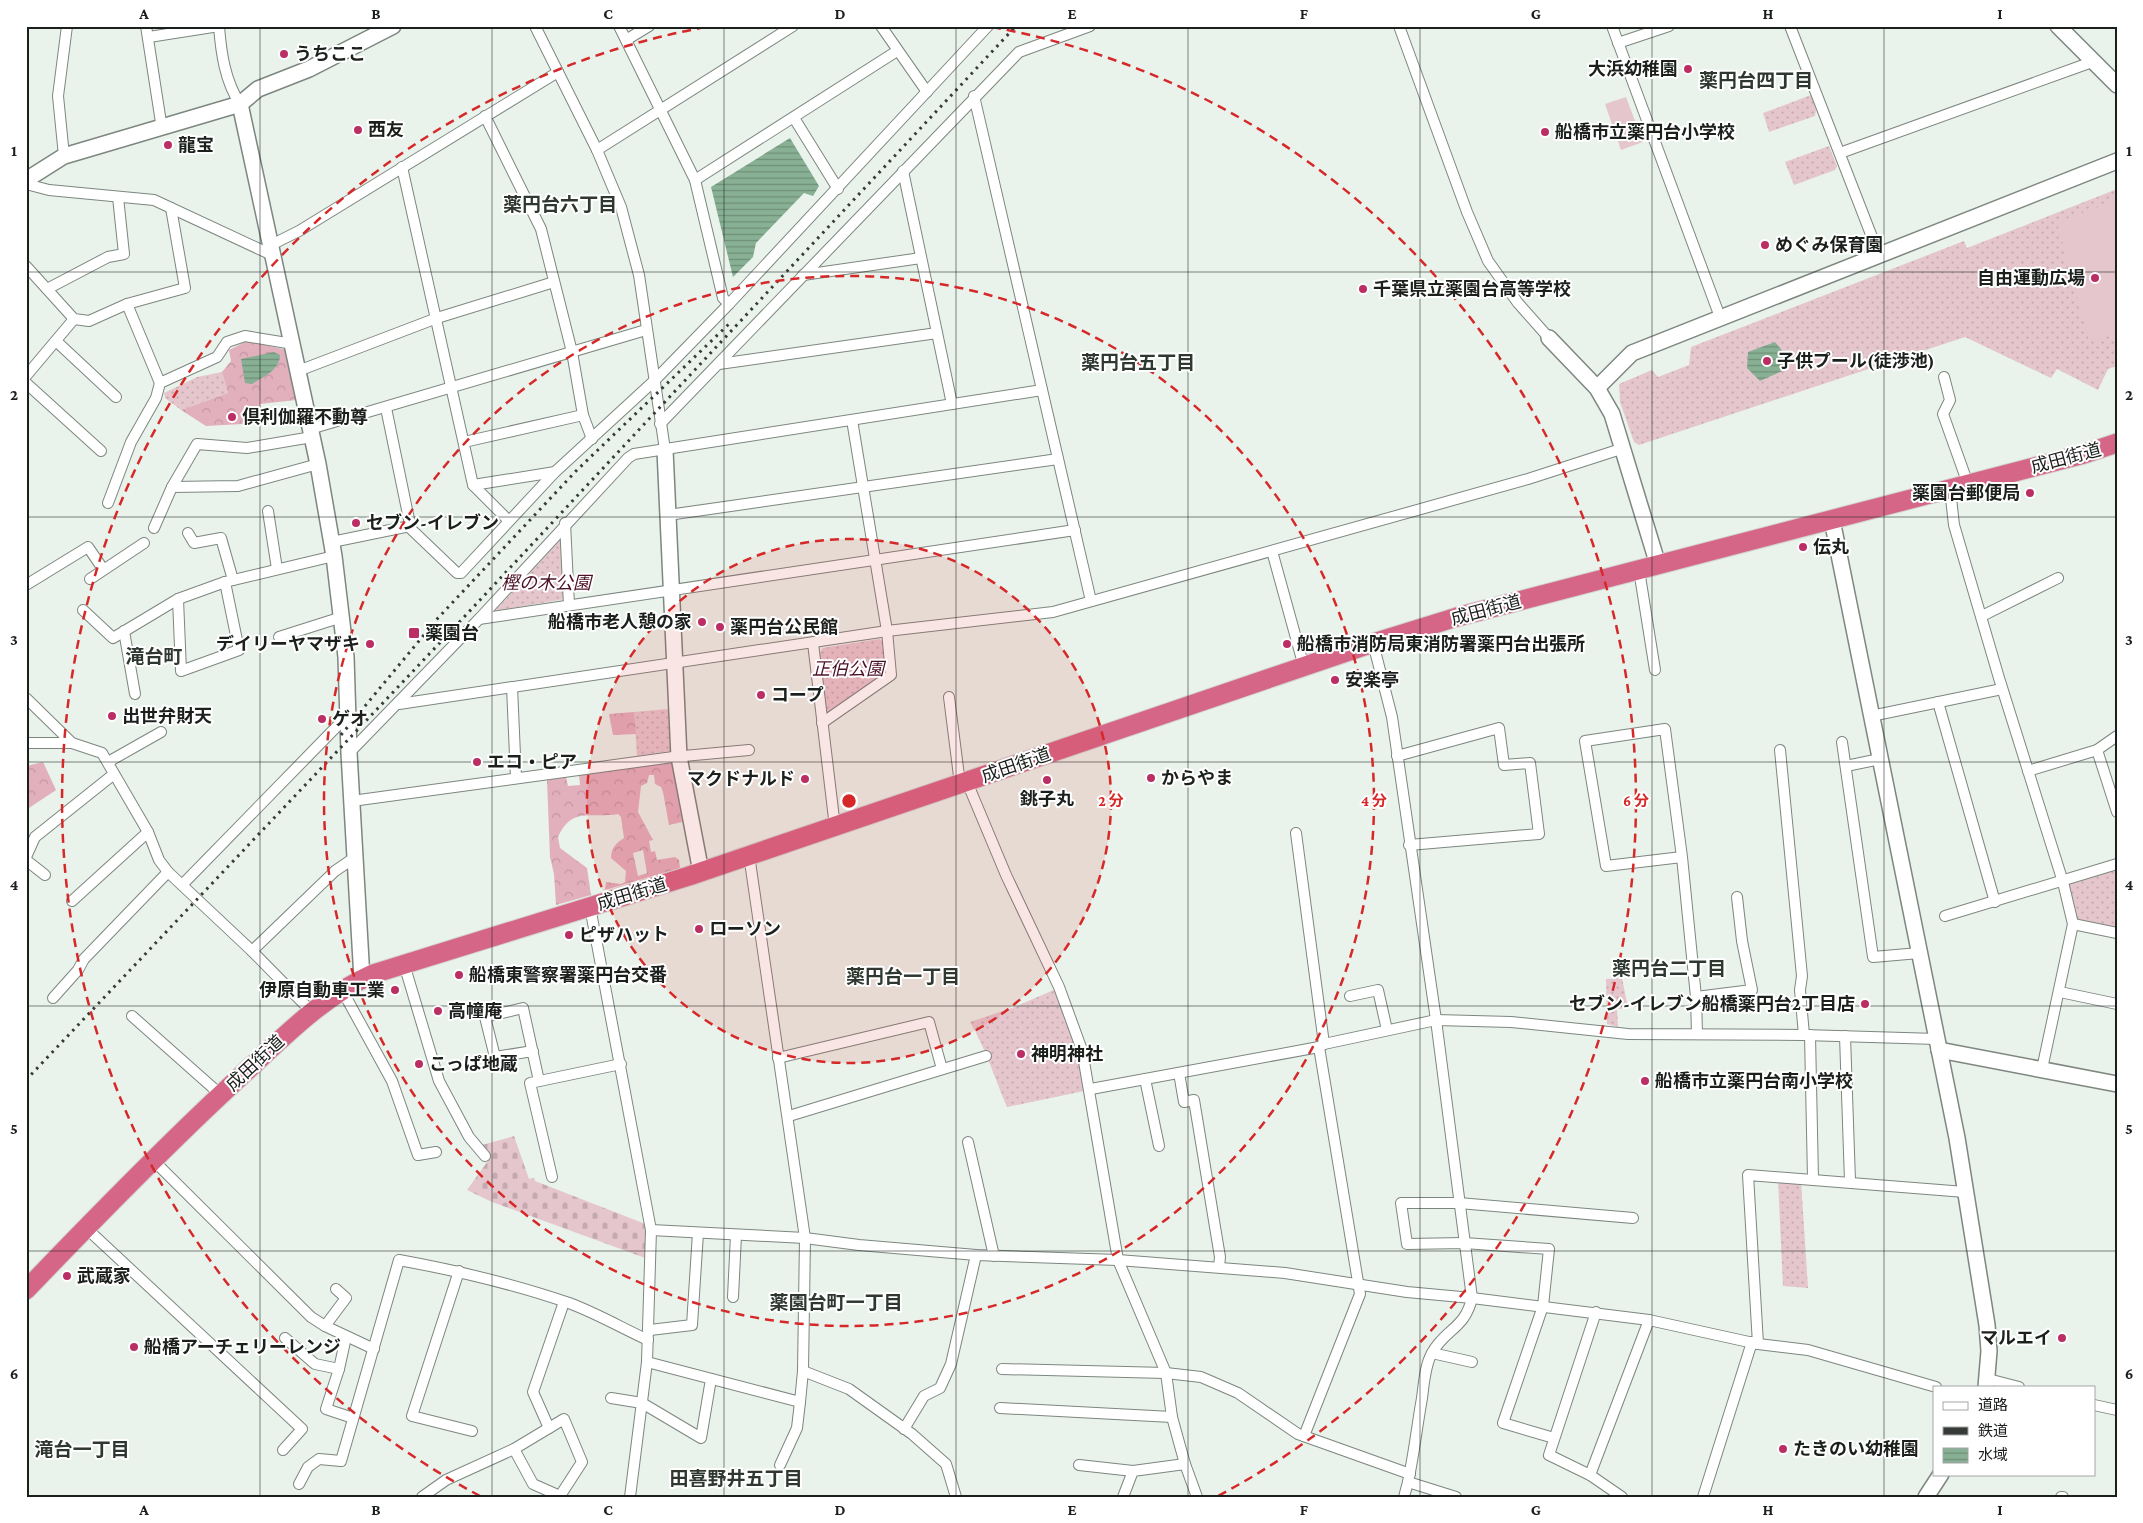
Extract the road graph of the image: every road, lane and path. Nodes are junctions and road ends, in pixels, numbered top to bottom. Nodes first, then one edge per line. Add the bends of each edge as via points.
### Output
1 (67, 26) edge
2 (146, 26) edge
3 (219, 26) edge
4 (393, 26) edge
5 (535, 26) edge
6 (619, 26) edge
7 (648, 26) edge
8 (794, 26) edge
9 (881, 26) edge
10 (988, 26) edge
11 (1090, 26) edge
12 (1399, 26) edge
13 (1612, 26) edge
14 (1669, 26) edge
15 (1790, 26) edge
16 (2058, 26) edge
17 (149, 37) junction
18 (626, 40) junction
19 (1618, 43) junction
20 (897, 51) junction
21 (2092, 62) junction
22 (558, 72) junction
23 (2117, 85) edge
24 (927, 92) junction
25 (974, 96) junction
26 (240, 104) junction
27 (662, 109) junction
28 (485, 116) junction
29 (794, 118) junction
30 (162, 129) junction
31 (597, 150) junction
32 (1840, 153) junction
33 (64, 156) junction
34 (2117, 161) edge
35 (402, 167) junction
36 (903, 171) junction
37 (26, 180) edge
38 (695, 180) junction
39 (26, 184) edge
40 (838, 189) junction
41 (118, 197) junction
42 (171, 208) junction
43 (271, 251) junction
44 (1879, 255) junction
45 (921, 258) junction
46 (26, 266) edge
47 (803, 274) junction
48 (554, 282) junction
49 (47, 289) junction
50 (127, 304) junction
51 (729, 304) junction
52 (437, 318) junction
53 (1720, 318) junction
54 (74, 319) junction
55 (646, 330) junction
56 (937, 334) junction
57 (1549, 338) joint
58 (56, 341) junction
59 (293, 344) junction
60 (572, 352) junction
61 (719, 364) junction
62 (298, 371) junction
63 (26, 376) edge
64 (1944, 377) dead end
65 (654, 381) junction
66 (26, 383) edge
67 (160, 383) junction
68 (1597, 388) junction
69 (453, 389) junction
70 (1042, 390) junction
71 (116, 397) dead end
72 (952, 404) junction
73 (386, 408) junction
74 (583, 415) junction
75 (852, 420) junction
76 (660, 424) junction
77 (311, 433) junction
78 (592, 439) junction
79 (464, 442) junction
80 (2117, 443) edge
81 (1624, 448) junction
82 (665, 450) junction
83 (101, 451) dead end
84 (1058, 459) junction
85 (318, 464) junction
86 (555, 472) junction
87 (1968, 484) junction
88 (473, 485) junction
89 (172, 487) junction
90 (864, 487) junction
91 (1950, 489) junction
92 (108, 503) dead end
93 (268, 510) dead end
94 (668, 515) junction
95 (1832, 520) junction
96 (509, 521) junction
97 (565, 523) junction
98 (410, 526) junction
99 (154, 528) dead end
100 (1075, 530) junction
101 (188, 533) dead end
102 (144, 543) dead end
103 (333, 549) junction
104 (1272, 550) junction
105 (876, 560) junction
106 (1658, 565) junction
107 (103, 569) junction
108 (277, 570) junction
109 (1639, 570) junction
110 (2058, 578) dead end
111 (90, 579) dead end
112 (229, 581) junction
113 (26, 585) edge
114 (671, 590) junction
115 (178, 599) junction
116 (1091, 601) junction
117 (569, 605) junction
118 (83, 610) dead end
119 (1982, 616) junction
120 (342, 617) junction
121 (479, 619) junction
122 (124, 631) junction
123 (888, 631) junction
124 (279, 637) dead end
125 (813, 643) junction
126 (1373, 643) junction
127 (675, 663) junction
128 (1304, 667) junction
129 (1655, 670) dead end
130 (512, 687) junction
131 (2002, 689) junction
132 (135, 694) dead end
133 (949, 697) dead end
134 (26, 698) edge
135 (1938, 702) junction
136 (398, 704) junction
137 (348, 715) junction
138 (1871, 716) junction
139 (822, 723) junction
140 (161, 732) dead end
141 (2117, 736) edge
142 (28, 741) edge
143 (1842, 742) dead end
144 (72, 743) junction
145 (749, 750) dead end
146 (1780, 750) dead end
147 (2097, 750) junction
148 (349, 753) junction
149 (1397, 756) junction
150 (679, 757) junction
151 (1880, 759) junction
152 (108, 762) junction
153 (1846, 766) junction
154 (2028, 771) junction
155 (114, 774) junction
156 (516, 778) junction
157 (963, 783) junction
158 (352, 801) junction
159 (2117, 812) edge
160 (834, 827) junction
161 (148, 832) junction
162 (1296, 833) dead end
163 (1410, 845) junction
164 (749, 856) junction
165 (1682, 856) junction
166 (354, 858) junction
167 (26, 859) edge
168 (2117, 864) edge
169 (168, 872) junction
170 (701, 872) junction
171 (45, 875) dead end
172 (2063, 882) junction
173 (182, 885) junction
174 (1737, 897) dead end
175 (72, 901) dead end
176 (1995, 902) junction
177 (590, 907) junction
178 (1945, 916) dead end
179 (2073, 924) junction
180 (2117, 933) edge
181 (252, 951) junction
182 (1919, 953) junction
183 (404, 964) junction
184 (362, 979) junction
185 (342, 990) junction
186 (2060, 992) junction
187 (1350, 996) dead end
188 (1696, 997) junction
189 (53, 998) dead end
190 (2117, 1004) edge
191 (312, 1012) junction
192 (132, 1016) dead end
193 (1436, 1020) junction
194 (1387, 1030) junction
195 (1697, 1034) junction
196 (1807, 1035) junction
197 (1845, 1036) junction
198 (1938, 1045) junction
199 (1322, 1046) junction
200 (533, 1051) junction
201 (986, 1056) dead end
202 (778, 1058) junction
203 (620, 1064) junction
204 (942, 1069) junction
205 (2042, 1069) junction
206 (1179, 1073) junction
207 (1145, 1079) junction
208 (539, 1081) junction
209 (2117, 1084) edge
210 (1091, 1088) junction
211 (221, 1095) junction
212 (789, 1116) junction
213 (968, 1142) dead end
214 (1159, 1146) dead end
215 (436, 1152) dead end
216 (485, 1156) dead end
217 (153, 1160) junction
218 (552, 1177) dead end
219 (1813, 1179) junction
220 (1850, 1182) junction
221 (1965, 1192) junction
222 (1460, 1204) junction
223 (1632, 1218) dead end
224 (85, 1228) junction
225 (651, 1230) junction
226 (698, 1233) junction
227 (736, 1235) junction
228 (805, 1238) junction
229 (1464, 1243) junction
230 (976, 1255) junction
231 (994, 1256) junction
232 (1118, 1260) junction
233 (1219, 1267) junction
234 (459, 1271) junction
235 (1359, 1284) junction
236 (336, 1289) dead end
237 (26, 1290) edge
238 (733, 1297) dead end
239 (1472, 1298) junction
240 (564, 1302) junction
241 (1543, 1306) junction
242 (1596, 1312) junction
243 (1649, 1320) junction
244 (324, 1326) junction
245 (649, 1335) junction
246 (346, 1337) junction
247 (286, 1338) dead end
248 (1755, 1343) junction
249 (374, 1349) junction
250 (1432, 1353) junction
251 (647, 1362) junction
252 (1472, 1362) dead end
253 (339, 1369) junction
254 (1002, 1369) dead end
255 (803, 1371) junction
256 (1166, 1373) junction
257 (711, 1379) junction
258 (1987, 1383) edge
259 (1933, 1386) edge
260 (2011, 1386) edge
261 (611, 1398) dead end
262 (800, 1402) junction
263 (642, 1403) junction
264 (2096, 1405) edge
265 (1000, 1408) dead end
266 (2117, 1410) edge
267 (1172, 1417) junction
268 (353, 1418) junction
269 (549, 1428) junction
270 (904, 1429) junction
271 (472, 1431) dead end
272 (1304, 1436) junction
273 (1554, 1438) junction
274 (514, 1449) junction
275 (283, 1450) dead end
276 (1079, 1464) dead end
277 (1185, 1464) junction
278 (780, 1465) dead end
279 (1134, 1471) junction
280 (1590, 1475) junction
281 (1940, 1476) edge
282 (1409, 1478) junction
283 (299, 1484) dead end
284 (434, 1493) edge
285 (1126, 1495) edge
286 (560, 1496) edge
287 (422, 1497) edge
288 (630, 1497) edge
289 (956, 1497) edge
290 (1197, 1497) edge
291 (1404, 1497) edge
292 (1456, 1497) edge
293 (1622, 1497) edge
294 (1703, 1497) edge
295 (1926, 1497) edge

1 - 33 street via 58,96
2 - 17 street
3 - 17 street
3 - 26 street via 227,76
4 - 26 street via 309,69 258,89
5 - 22 street
6 - 18 street
7 - 18 street
8 - 27 street
9 - 20 street
10 - 24 street
11 - 25 street via 1019,52
12 - 57 street via 1488,262
13 - 19 street
14 - 19 street
15 - 32 street
16 - 21 street
17 - 30 street
18 - 27 street
19 - 53 street
20 - 24 street
20 - 29 street
21 - 23 street
21 - 32 street
22 - 28 street
22 - 31 street
24 - 40 street
25 - 36 street
25 - 70 street
26 - 30 street
26 - 43 street
27 - 31 street
27 - 38 street
28 - 35 street
28 - 48 street via 541,229
29 - 38 street
29 - 40 street
30 - 33 street
31 - 55 street via 630,238 639,274
32 - 44 street
33 - 37 street
34 - 44 street
35 - 43 street
35 - 52 street
36 - 45 street
36 - 47 street
38 - 51 street via 723,298
39 - 41 street via 49,190
40 - 51 street
41 - 42 street via 154,200
41 - 49 street via 124,254 108,257
42 - 43 street
42 - 50 street via 185,288
43 - 59 street
44 - 53 street
45 - 47 street
45 - 56 street
46 - 49 street
47 - 61 street
48 - 52 street
48 - 60 street
49 - 54 street
50 - 54 street via 89,321
50 - 67 street
51 - 65 street
52 - 62 street
52 - 69 street
53 - 68 street via 1632,353
54 - 58 street
55 - 60 street
55 - 65 street
56 - 61 street
56 - 72 street
57 - 68 street
58 - 63 street
58 - 71 street
59 - 62 street
59 - 67 street via 245,336 227,342 217,357
60 - 69 street
60 - 74 street
61 - 76 street
62 - 77 street
64 - 87 street via 1950,400 1943,414
65 - 76 street
65 - 78 street
66 - 83 street
67 - 92 street
68 - 81 street via 1612,414
69 - 73 street
69 - 79 street
70 - 72 street
70 - 84 street
72 - 75 street
73 - 77 street
73 - 98 street
74 - 78 street
74 - 79 street
75 - 82 street
75 - 90 street
76 - 82 street
77 - 85 street
77 - 89 street via 247,448 197,444
78 - 86 street
79 - 88 street
80 - 87 highway, 成田街道
81 - 104 street via 1528,479
81 - 106 street
82 - 94 street
82 - 97 street via 634,454 628,458
84 - 90 street
84 - 100 street
85 - 89 street via 238,486
85 - 103 street
86 - 88 street
86 - 96 street
87 - 91 highway, 成田街道
88 - 96 street
89 - 99 street
90 - 94 street
90 - 105 street
91 - 95 highway, 成田街道
91 - 119 street via 1954,525
93 - 108 street
94 - 114 street
95 - 106 highway, 成田街道
95 - 138 street
96 - 98 street via 461,573
97 - 117 street
97 - 121 street
98 - 103 street
100 - 105 street
100 - 116 street
101 - 112 street via 194,543 221,538
102 - 107 street
103 - 108 street
103 - 120 street
104 - 116 street
104 - 128 street
105 - 114 street
105 - 123 street
106 - 109 highway, 成田街道
107 - 111 street
107 - 113 street via 88,547
108 - 112 street
109 - 126 highway, 成田街道 via 1456,617
109 - 129 street
110 - 119 street
112 - 115 street
112 - 115 street via 239,650 181,671
114 - 117 street
114 - 127 street
115 - 122 street
116 - 123 street via 1053,612
117 - 121 street
118 - 122 street via 113,638
119 - 131 street
120 - 124 street
120 - 137 street
121 - 136 street
122 - 132 street
123 - 125 street
123 - 139 street via 891,675
125 - 127 street
125 - 139 street
126 - 128 highway, 成田街道
126 - 149 street via 1392,717
127 - 130 street
127 - 150 street
128 - 157 highway, 成田街道
130 - 136 street
130 - 156 street
131 - 135 street
131 - 154 street
133 - 157 street
134 - 144 street
135 - 138 street
135 - 176 street
136 - 148 street
137 - 148 street
137 - 173 street
138 - 151 street
139 - 160 street
140 - 152 street
141 - 147 street
142 - 144 street
143 - 153 street
144 - 152 street via 102,753
145 - 150 street
146 - 196 street via 1802,976 1800,990
147 - 154 street
147 - 159 street
148 - 158 street
149 - 163 street
149 - 163 street via 1499,728 1504,765 1530,763 1539,834
150 - 156 street
150 - 170 street
151 - 153 street
151 - 182 street
152 - 155 street
153 - 182 street via 1873,957
154 - 172 street
155 - 161 street
155 - 167 street via 36,837
156 - 158 street
157 - 160 highway, 成田街道
157 - 210 street via 1059,987 1082,1050
158 - 166 street
160 - 164 highway, 成田街道
161 - 169 street via 159,860
161 - 175 street
162 - 199 street
163 - 193 street
164 - 170 highway, 成田街道
164 - 202 street
165 - 165 street via 1606,866 1585,741 1665,729
165 - 188 street
166 - 181 street via 335,871
166 - 184 street
167 - 171 street
168 - 172 street
169 - 173 street
169 - 189 street via 84,959
170 - 177 highway, 成田街道
172 - 176 street
172 - 179 street
173 - 181 street
174 - 188 street via 1752,990
176 - 178 street
177 - 183 highway, 成田街道
177 - 203 street
179 - 180 street
179 - 186 street
181 - 191 street
182 - 198 street
183 - 184 highway, 成田街道
183 - 216 street via 439,1081 470,1137
184 - 185 highway, 成田街道
185 - 191 highway, 成田街道
185 - 215 street via 392,1081 418,1154
186 - 190 street
186 - 205 street
187 - 194 street via 1378,990
188 - 195 street
191 - 211 highway, 成田街道
192 - 211 street
193 - 194 street
193 - 195 street via 1511,1022 1628,1034
193 - 222 street
194 - 199 street
195 - 196 street
196 - 197 street
196 - 219 street
197 - 198 street
197 - 220 street
198 - 205 street
198 - 221 street
199 - 206 street
199 - 235 street
200 - 200 street via 495,1057 485,1017 523,1008
200 - 208 street
201 - 204 street
202 - 204 street via 929,1022
202 - 212 street
203 - 208 street
203 - 225 street
204 - 212 street
205 - 209 street
206 - 207 street
206 - 233 street via 1184,1102 1194,1100
207 - 210 street
207 - 214 street
208 - 218 street via 530,1083
210 - 232 street
211 - 217 highway, 成田街道
212 - 228 street
213 - 231 street
217 - 224 highway, 成田街道
217 - 244 street
219 - 220 street
219 - 248 street via 1748,1175
220 - 221 street
221 - 258 street via 1987,1325
222 - 223 street
222 - 229 street
222 - 229 street via 1401,1203 1407,1244
224 - 237 highway, 成田街道
224 - 275 street via 302,1430
225 - 226 street
225 - 245 street
226 - 227 street
226 - 245 street via 692,1325
227 - 228 street
227 - 238 street
228 - 230 street
228 - 255 street
229 - 239 street
229 - 241 street via 1548,1249
230 - 231 street
230 - 270 street via 951,1364 940,1388 924,1396
231 - 232 street
232 - 233 street
232 - 256 street
233 - 235 street
234 - 240 street
234 - 249 street via 398,1260
234 - 271 street via 412,1416
235 - 239 street
235 - 272 street via 1360,1294
236 - 244 street via 346,1298
239 - 241 street
239 - 250 street via 1469,1311 1459,1325 1441,1340
240 - 245 street
240 - 269 street via 532,1392
241 - 242 street
241 - 273 street via 1503,1424
242 - 243 street
242 - 273 street
243 - 248 street
243 - 280 street
244 - 246 street
245 - 251 street
246 - 249 street
246 - 253 street
247 - 253 street via 315,1364
248 - 259 street via 1808,1350
248 - 294 street
249 - 268 street
250 - 252 street
250 - 282 street
251 - 257 street
251 - 263 street
253 - 268 street via 326,1409
254 - 256 street
255 - 262 street
255 - 270 street via 849,1389
256 - 267 street
256 - 272 street via 1201,1377 1224,1386
257 - 262 street
257 - 263 street via 701,1438
258 - 260 street
261 - 263 street
262 - 278 street via 797,1428
263 - 288 street
264 - 266 street
265 - 267 street
267 - 277 street
268 - 283 street via 341,1462 319,1459 308,1467
269 - 274 street
269 - 286 street via 564,1419 582,1462
270 - 289 street via 946,1464
272 - 282 street
273 - 280 street via 1549,1455
274 - 284 street via 446,1480
274 - 286 street via 533,1484
276 - 279 street
277 - 279 street
277 - 290 street
279 - 285 street
280 - 293 street
281 - 295 street
282 - 291 street
282 - 292 street
284 - 287 street

